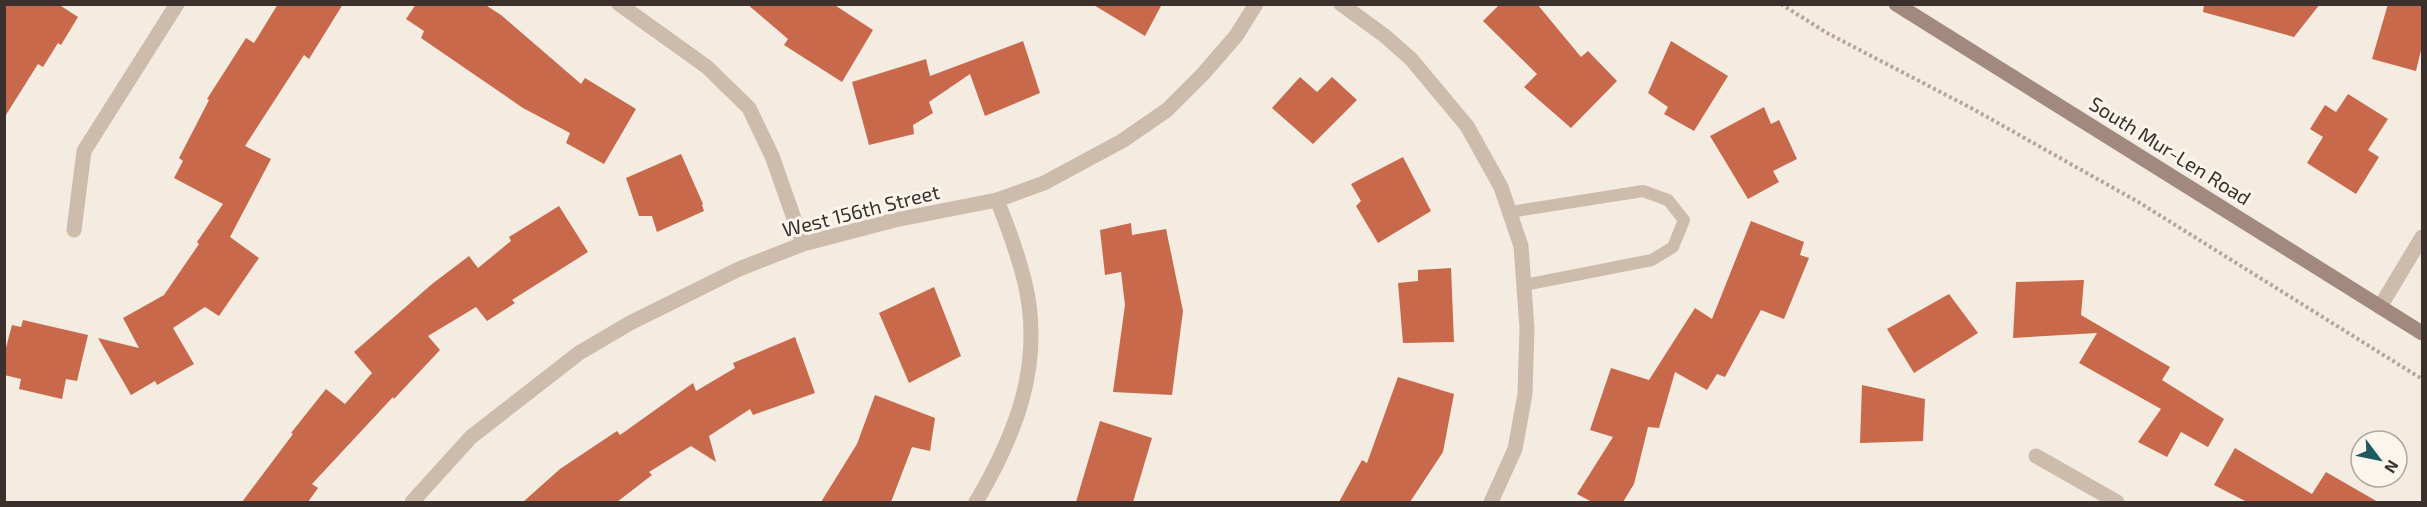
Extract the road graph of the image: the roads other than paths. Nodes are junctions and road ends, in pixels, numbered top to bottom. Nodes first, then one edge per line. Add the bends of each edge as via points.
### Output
1 (177, 4) edge
2 (619, 4) edge
3 (1256, 4) edge
4 (1341, 4) edge
5 (1896, 4) edge
6 (997, 200) junction
7 (1509, 212) junction
8 (74, 230) dead end
9 (2422, 237) edge
10 (803, 244) junction
11 (1524, 285) junction
12 (2380, 307) junction
13 (2422, 333) edge
14 (2036, 456) dead end
15 (412, 502) edge
16 (976, 502) edge
17 (1491, 502) edge
18 (2117, 502) edge

1 - 8 street via 84,151
2 - 10 street via 707,67 749,108 772,156
3 - 6 street, West 156th Street via 1236,36 1167,110 1122,141 1044,183
4 - 7 street via 1411,59 1467,126 1501,187
5 - 12 main road, South Mur-Len Road
6 - 10 street, West 156th Street via 895,220
6 - 16 street via 1026,285 1032,329 1029,373 1021,411 1008,444
7 - 11 street via 1521,246
7 - 11 lane via 1643,191 1668,200 1684,220 1673,247 1652,260
9 - 12 street
10 - 15 street, West 156th Street via 729,274 579,353 471,437
11 - 17 street via 1526,394 1515,449
12 - 13 main road, South Mur-Len Road
14 - 18 street

